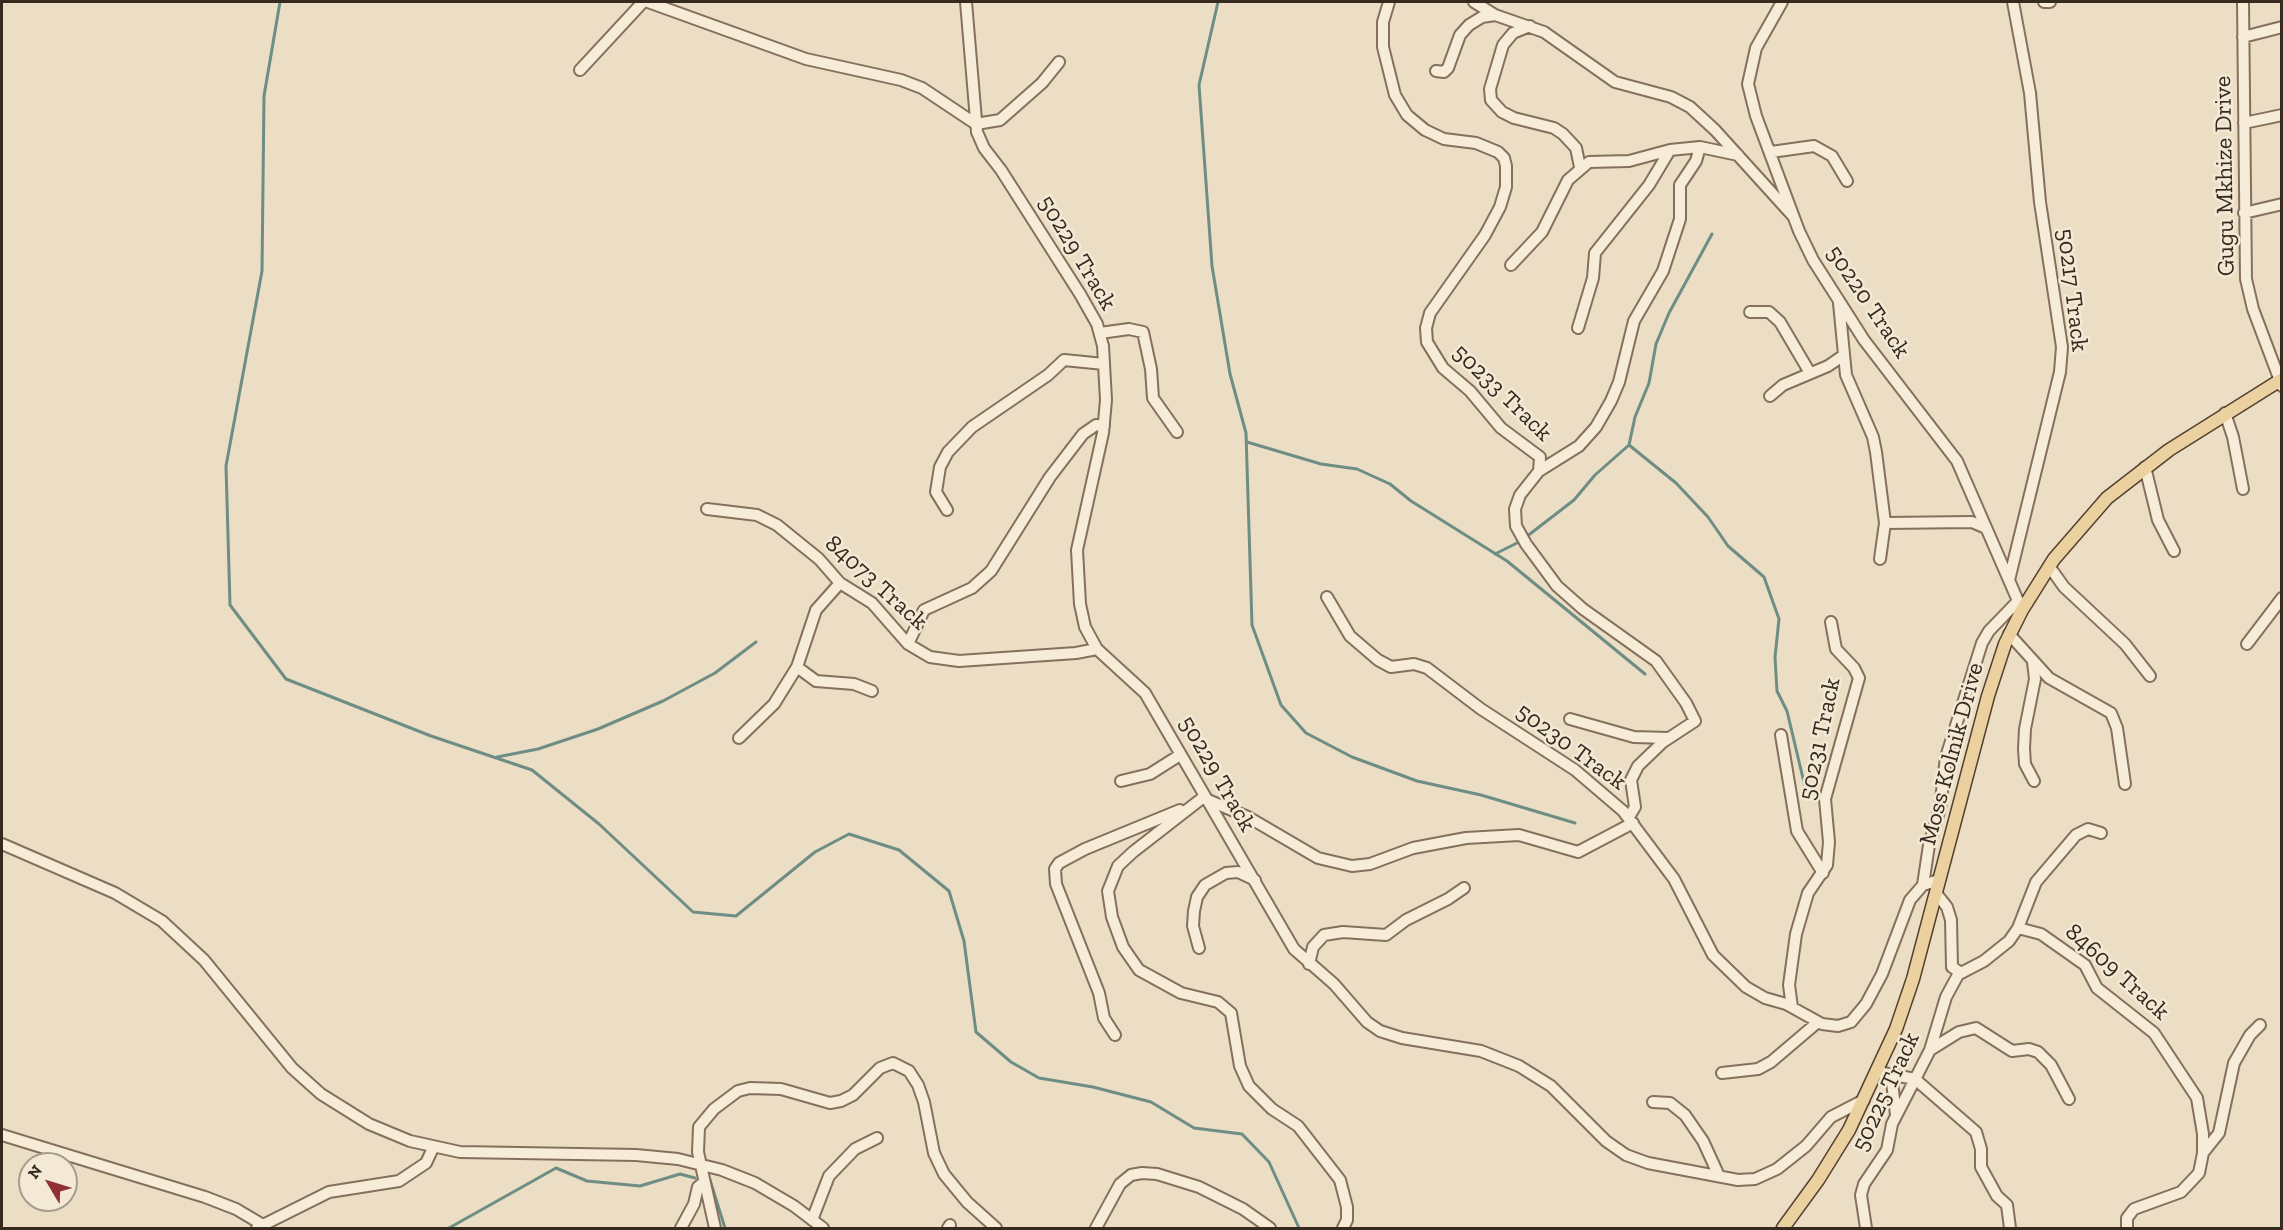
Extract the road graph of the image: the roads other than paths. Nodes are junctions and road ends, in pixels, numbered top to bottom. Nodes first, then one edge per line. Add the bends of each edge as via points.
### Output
1 (643, 2) edge
2 (648, 2) edge
3 (966, 2) edge
4 (1389, 2) edge
5 (1474, 2) edge
6 (1782, 2) edge
7 (2013, 2) edge
8 (2044, 2) edge
9 (2050, 2) edge
10 (2243, 2) edge
11 (1495, 15) junction
12 (1530, 26) junction
13 (2282, 27) edge
14 (2243, 37) junction
15 (1059, 62) dead end
16 (580, 70) dead end
17 (1436, 71) dead end
18 (2282, 115) edge
19 (2244, 123) junction
20 (976, 124) junction
21 (1700, 147) junction
22 (1670, 150) junction
23 (1771, 152) junction
24 (1739, 155) junction
25 (1580, 167) junction
26 (1847, 181) dead end
27 (2282, 204) edge
28 (2244, 213) junction
29 (1794, 216) junction
30 (1511, 265) dead end
31 (1839, 302) junction
32 (1750, 312) dead end
33 (1578, 328) dead end
34 (1100, 333) junction
35 (1844, 355) junction
36 (1104, 364) junction
37 (1810, 373) junction
38 (2281, 382) edge
39 (1770, 396) dead end
40 (2225, 413) junction
41 (1104, 426) junction
42 (1178, 432) dead end
43 (2145, 467) junction
44 (1539, 471) junction
45 (2242, 489) dead end
46 (707, 509) dead end
47 (947, 510) dead end
48 (1885, 523) junction
49 (1986, 528) junction
50 (2174, 551) dead end
51 (1880, 559) dead end
52 (2049, 566) junction
53 (2009, 580) junction
54 (840, 583) junction
55 (1327, 597) dead end
56 (2282, 598) edge
57 (2020, 605) junction
58 (1831, 622) dead end
59 (2009, 634) junction
60 (908, 644) junction
61 (2247, 644) dead end
62 (1097, 649) junction
63 (2033, 661) junction
64 (797, 667) junction
65 (2150, 676) dead end
66 (872, 691) dead end
67 (1570, 719) dead end
68 (1781, 735) dead end
69 (739, 738) dead end
70 (1668, 738) junction
71 (1180, 755) junction
72 (1121, 781) dead end
73 (2034, 781) dead end
74 (2125, 784) dead end
75 (1207, 798) junction
76 (1192, 805) junction
77 (1631, 820) junction
78 (2101, 833) dead end
79 (2, 844) edge
80 (1823, 873) junction
81 (1255, 880) junction
82 (1923, 885) junction
83 (1938, 887) junction
84 (1464, 888) dead end
85 (2018, 928) junction
86 (1199, 948) dead end
87 (1310, 964) junction
88 (1959, 973) junction
89 (1792, 1007) junction
90 (1818, 1022) junction
91 (2260, 1025) dead end
92 (1115, 1035) dead end
93 (1930, 1050) junction
94 (1878, 1072) junction
95 (1722, 1073) dead end
96 (1891, 1074) junction
97 (1915, 1079) junction
98 (2069, 1099) dead end
99 (1864, 1100) junction
100 (1653, 1102) dead end
101 (1896, 1116) junction
102 (2, 1135) edge
103 (877, 1138) dead end
104 (433, 1148) junction
105 (2203, 1154) junction
106 (700, 1164) junction
107 (1719, 1176) junction
108 (703, 1183) junction
109 (812, 1220) junction
110 (259, 1227) edge
111 (681, 1228) edge
112 (715, 1228) edge
113 (823, 1228) edge
114 (996, 1228) edge
115 (1096, 1228) edge
116 (1270, 1228) edge
117 (1343, 1228) edge
118 (1783, 1228) edge
119 (1866, 1228) edge
120 (2010, 1228) edge
121 (2127, 1228) edge

1 - 16 street
2 - 20 street via 806,59 901,80 922,88
3 - 20 street, 50229 Track
4 - 44 street, 50233 Track via 1383,22 1383,47 1395,95 1407,115 1444,139 1480,144 1498,152 1506,166 1506,187 1500,207 1468,261 1430,313 1427,342 1443,368 1470,391 1501,428 1537,452 1542,461
5 - 11 street
6 - 23 street, 50220 Track via 1756,48 1748,74 1750,97
7 - 53 street, 50217 Track via 2030,93 2040,202 2062,347 2055,396
8 - 9 street
10 - 14 street, Gugu Mkhize Drive
11 - 12 street
11 - 17 street via 1468,25 1460,35 1448,68
12 - 24 street via 1615,82 1676,98 1701,116
12 - 25 street via 1513,33 1503,45 1490,89 1491,100 1514,118 1563,134 1576,148
13 - 14 street
14 - 19 street, Gugu Mkhize Drive
15 - 20 street via 1042,83 1000,120
18 - 19 street
19 - 28 street, Gugu Mkhize Drive
20 - 34 street, 50229 Track via 984,148 1080,294
21 - 22 street
21 - 24 street
21 - 44 street via 1680,185 1680,219 1663,271 1634,321 1611,401 1579,446
22 - 25 street via 1646,159 1592,161
22 - 33 street via 1649,185 1595,253 1593,278
23 - 26 street via 1814,146 1832,156
23 - 29 street, 50220 Track
24 - 29 street
25 - 30 street via 1562,188 1542,232
27 - 28 street
28 - 38 street, Gugu Mkhize Drive via 2246,279
29 - 31 street, 50220 Track via 1813,260
31 - 35 street
31 - 49 street, 50220 Track via 1953,455
32 - 37 street via 1763,311 1775,317 1787,330
34 - 36 street, 50229 Track
34 - 42 street via 1129,329 1143,332 1153,398
35 - 37 street
35 - 48 street via 1853,394 1873,437
36 - 41 street, 50229 Track
36 - 47 street via 1064,360 972,427 939,467 936,492
37 - 39 street via 1782,385
38 - 40 main road, Moss Kolnik Drive
40 - 43 main road, Moss Kolnik Drive
40 - 45 street
41 - 60 street via 1096,425 1083,434 1050,477 991,571 972,588 924,610
41 - 62 street, 50229 Track via 1077,561 1082,614
43 - 50 street via 2158,520
43 - 52 main road, Moss Kolnik Drive via 2106,498
44 - 70 street, 50233 Track via 1520,495 1515,509 1516,526 1557,586 1656,661 1681,695 1695,721
46 - 54 street, 84073 Track via 769,520 819,559
48 - 49 street via 1972,522
48 - 51 street
49 - 53 street, 50220 Track
52 - 57 main road, Moss Kolnik Drive
52 - 65 street via 2064,587 2125,644
53 - 57 street, 50220 Track
54 - 60 street, 84073 Track via 872,603
54 - 64 street via 816,610
55 - 77 street, 50230 Track via 1350,636 1378,660 1391,667 1414,664 1426,668 1575,770
56 - 61 street
57 - 59 main road, Moss Kolnik Drive
57 - 82 street via 1989,631 1982,643 1946,757 1940,808
58 - 80 street, 50231 Track via 1836,649 1859,678 1825,799 1829,842
59 - 63 street
59 - 83 main road, Moss Kolnik Drive via 1988,696
60 - 62 street, 84073 Track via 945,661
62 - 71 street, 50229 Track via 1140,688
63 - 73 street via 2035,679 2024,757
63 - 74 street via 2049,678 2111,713
64 - 66 street via 816,681 854,684
64 - 69 street via 774,704
67 - 70 street via 1634,736
68 - 80 street via 1797,831
70 - 77 street via 1643,760 1632,776 1635,807
71 - 72 street via 1150,774
71 - 75 street, 50229 Track
75 - 76 street
75 - 77 street via 1318,858 1352,866 1466,838 1519,835 1578,852
75 - 81 street, 50229 Track
76 - 92 street via 1085,849 1055,869 1056,884 1099,993 1107,1026
76 - 117 street via 1132,852 1114,872 1108,896 1120,938 1128,956 1145,974 1181,993 1218,1002 1231,1013 1239,1066 1249,1086 1272,1109 1298,1126 1340,1180 1347,1207
77 - 89 street, 50230 Track via 1674,879 1713,955 1755,993
78 - 85 street via 2081,831 2043,873 2031,892
79 - 104 street via 115,893 162,921 204,960 278,1052 321,1094 369,1124
80 - 89 street, 50231 Track via 1810,887 1802,911 1789,986
81 - 86 street via 1238,872 1226,873 1205,885 1194,912
81 - 87 street, 50229 Track via 1294,949
82 - 83 street
82 - 90 street, 50230 Track via 1910,900 1889,959 1855,1018 1838,1026
83 - 88 street via 1950,915 1952,964
83 - 94 main road, Moss Kolnik Drive via 1907,998
84 - 87 street via 1386,935 1324,935 1313,947
85 - 88 street via 1996,952
85 - 105 street, 84609 Track via 2044,935 2082,963 2097,988 2158,1037 2197,1098
87 - 107 street, 50229 Track via 1380,1031 1481,1051 1509,1061 1545,1081 1599,1135 1626,1155
88 - 93 street, 50225 Track via 1946,997
89 - 90 street, 50230 Track
90 - 95 street via 1758,1069
91 - 105 street via 2234,1063 2218,1133
93 - 97 street, 50225 Track
93 - 98 street via 1959,1032 1976,1028 2012,1051 2038,1052 2051,1065
94 - 96 street
94 - 99 main road, Moss Kolnik Drive
96 - 97 street
96 - 101 street
97 - 101 street, 50225 Track
97 - 120 street via 1976,1132 1981,1167 1997,1196 2007,1205
99 - 107 street, 50229 Track via 1831,1117 1806,1146 1765,1176 1744,1180
99 - 118 main road, Moss Kolnik Drive via 1830,1161
100 - 107 street via 1670,1103 1685,1115 1703,1141
101 - 119 street, 50225 Track via 1887,1150 1862,1191
102 - 110 street via 205,1197 236,1209
103 - 109 street via 855,1149 829,1176
104 - 106 street via 477,1153 636,1155
104 - 110 street via 426,1162 405,1178 329,1192
105 - 121 street, 84609 Track via 2199,1173 2186,1189 2134,1209 2127,1218
106 - 108 street
106 - 109 street via 755,1183
106 - 114 street via 699,1127 714,1109 738,1091 765,1087 836,1102 853,1095 884,1066 896,1064 909,1071 918,1085 934,1153 944,1174 961,1196
108 - 111 street
108 - 112 street
109 - 113 street
115 - 116 street via 1120,1184 1131,1175 1142,1173 1199,1187

